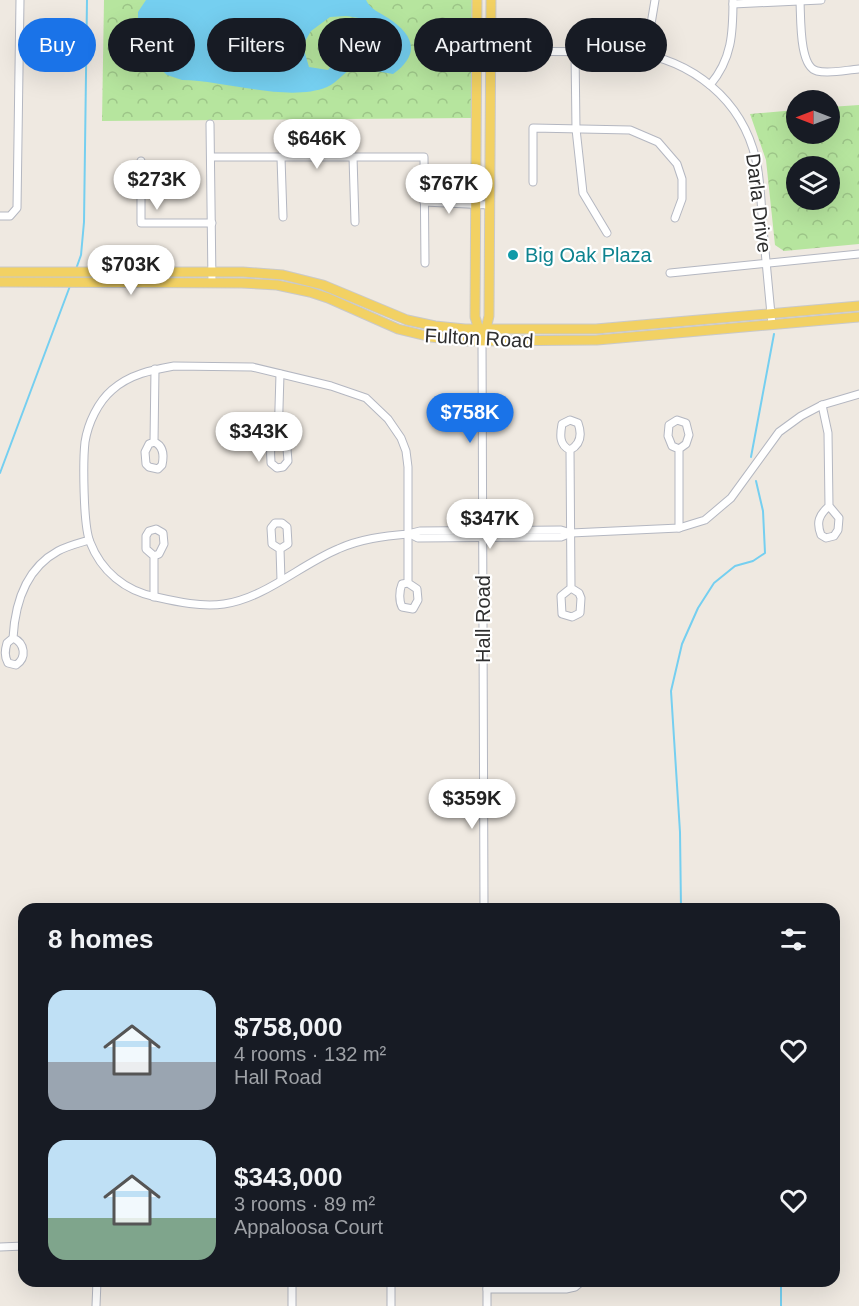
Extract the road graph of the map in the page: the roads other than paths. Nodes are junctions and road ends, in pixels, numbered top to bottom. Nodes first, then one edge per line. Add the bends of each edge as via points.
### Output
1 (20, 0) edge
2 (477, 0) edge
3 (491, 0) edge
4 (655, 0) edge
5 (821, 0) edge
6 (733, 2) edge
7 (800, 2) junction
8 (477, 18) edge
9 (491, 18) edge
10 (652, 18) edge
11 (667, 61) edge
12 (859, 69) edge
13 (477, 72) edge
14 (490, 72) edge
15 (575, 72) edge
16 (710, 85) junction
17 (210, 124) dead end
18 (576, 129) junction
19 (211, 157) junction
20 (353, 157) junction
21 (281, 158) junction
22 (141, 160) dead end
23 (533, 182) dead end
24 (423, 202) junction
25 (476, 204) junction
26 (489, 205) junction
27 (0, 216) edge
28 (283, 217) dead end
29 (675, 218) dead end
30 (355, 222) dead end
31 (212, 223) junction
32 (607, 233) dead end
33 (859, 254) edge
34 (766, 262) junction
35 (425, 263) dead end
36 (0, 272) edge
37 (212, 272) junction
38 (670, 273) dead end
39 (90, 277) junction
40 (0, 282) edge
41 (212, 283) junction
42 (859, 306) edge
43 (771, 314) junction
44 (859, 317) edge
45 (772, 325) junction
46 (482, 329) junction
47 (482, 341) junction
48 (155, 369) junction
49 (280, 374) junction
50 (859, 393) edge
51 (822, 405) junction
52 (278, 441) dead end
53 (154, 442) dead end
54 (679, 449) dead end
55 (570, 450) dead end
56 (829, 506) dead end
57 (679, 528) junction
58 (571, 533) junction
59 (408, 534) junction
60 (483, 534) junction
61 (89, 540) junction
62 (280, 549) dead end
63 (154, 556) dead end
64 (281, 580) junction
65 (408, 583) dead end
66 (571, 588) dead end
67 (154, 597) junction
68 (13, 638) dead end
69 (484, 903) edge
70 (0, 1246) edge
71 (18, 1246) edge
72 (97, 1287) edge
73 (292, 1287) edge
74 (391, 1287) edge
75 (487, 1287) edge
76 (526, 1287) edge
77 (574, 1287) edge
78 (96, 1306) edge
79 (292, 1306) edge
80 (391, 1306) edge
81 (487, 1306) edge

1 - 27 street via 17,208 10,216
2 - 8 main road
3 - 9 main road
4 - 10 street
5 - 7 street
6 - 7 street
6 - 16 street via 730,51
7 - 12 street via 807,65 822,72
11 - 16 street, Darla Drive via 683,66
13 - 25 main road
14 - 26 main road
15 - 18 street
16 - 34 street, Darla Drive via 734,110 752,147
17 - 19 street
18 - 23 street via 533,128
18 - 29 street via 630,130 658,142 677,164 682,179 682,200
18 - 32 street via 583,193
19 - 21 street
19 - 31 street
20 - 21 street
20 - 24 street via 424,157
20 - 30 street
21 - 28 street
22 - 31 street via 141,224
24 - 25 street
24 - 35 street
25 - 26 street
25 - 46 main road via 475,317
26 - 46 main road via 489,316
31 - 37 street
33 - 34 street
34 - 38 street
34 - 43 street, Darla Drive
36 - 39 main road, Fulton Road
37 - 39 main road, Fulton Road
37 - 41 street
37 - 46 main road, Fulton Road via 256,272 298,278 330,287 407,320 444,328
39 - 40 main road, Fulton Road
39 - 41 main road, Fulton Road
41 - 47 main road, Fulton Road via 290,288 328,298 409,333
42 - 43 main road, Fulton Road
43 - 45 street, Darla Drive
43 - 46 main road, Fulton Road via 596,329
44 - 45 main road, Fulton Road
45 - 47 main road, Fulton Road via 597,340
46 - 47 main road
47 - 60 street, Hall Road
48 - 49 street via 252,367
48 - 53 street
48 - 61 street via 133,376 112,390 92,420 86,442
49 - 52 street
49 - 59 street via 366,398 388,419 406,451
50 - 51 street
51 - 56 street via 828,433
51 - 57 street via 779,432 730,498 705,520
54 - 57 street
55 - 58 street
57 - 58 street
58 - 60 street via 561,530
58 - 66 street
59 - 60 street
59 - 64 street via 362,540
59 - 65 street
60 - 69 street, Hall Road
61 - 67 street via 113,577 128,588
61 - 68 street via 58,550 36,568 21,592
62 - 64 street
63 - 67 street
64 - 67 street via 244,599 213,605
70 - 71 street
72 - 78 street
73 - 79 street
74 - 80 street
75 - 81 street
76 - 77 street

